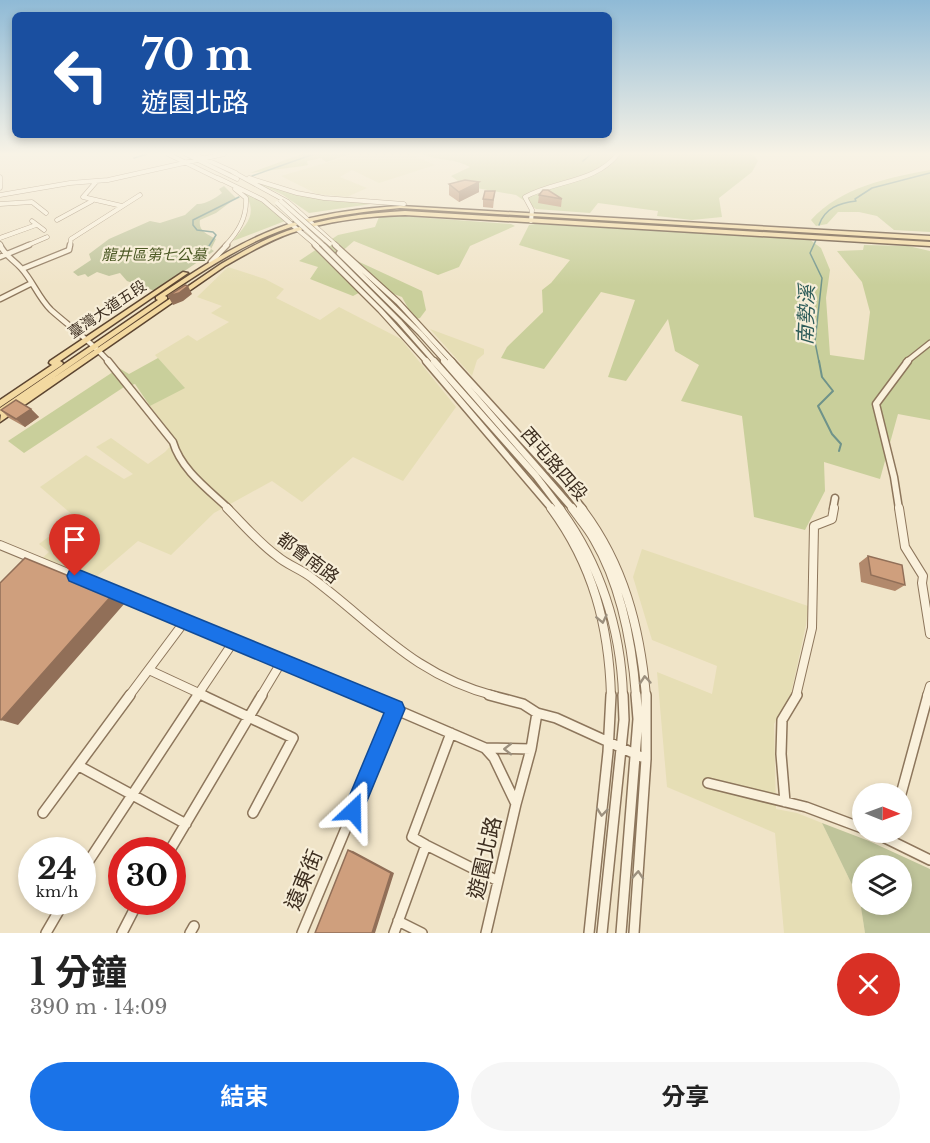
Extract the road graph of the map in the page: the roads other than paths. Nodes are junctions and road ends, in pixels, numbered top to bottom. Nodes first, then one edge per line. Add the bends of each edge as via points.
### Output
1 (84, 198) edge
2 (136, 198) edge
3 (246, 198) edge
4 (261, 198) edge
5 (269, 198) edge
6 (270, 198) edge
7 (282, 198) edge
8 (322, 198) edge
9 (526, 198) edge
10 (92, 201) junction
11 (279, 202) junction
12 (0, 204) edge
13 (123, 206) junction
14 (402, 206) junction
15 (46, 213) dead end
16 (532, 216) junction
17 (57, 220) dead end
18 (32, 221) dead end
19 (310, 221) junction
20 (36, 225) junction
21 (296, 225) junction
22 (44, 230) dead end
23 (47, 237) dead end
24 (0, 238) edge
25 (930, 239) edge
26 (0, 244) edge
27 (327, 245) junction
28 (220, 252) junction
29 (2, 256) edge
30 (212, 262) junction
31 (22, 269) junction
32 (30, 284) junction
33 (382, 288) junction
34 (371, 293) junction
35 (0, 299) edge
36 (383, 311) junction
37 (399, 311) junction
38 (930, 343) edge
39 (92, 344) junction
40 (0, 397) edge
41 (0, 404) edge
42 (0, 411) edge
43 (0, 419) edge
44 (836, 498) dead end
45 (0, 545) edge
46 (37, 560) junction
47 (27, 570) edge
48 (927, 576) edge
49 (185, 621) junction
50 (930, 634) edge
51 (234, 641) junction
52 (282, 661) junction
53 (149, 670) junction
54 (930, 686) edge
55 (199, 694) junction
56 (396, 709) junction
57 (537, 713) junction
58 (248, 717) junction
59 (451, 734) junction
60 (611, 745) junction
61 (485, 748) junction
62 (531, 749) junction
63 (622, 749) junction
64 (636, 756) junction
65 (646, 759) junction
66 (79, 766) junction
67 (708, 783) dead end
68 (904, 783) edge
69 (132, 795) junction
70 (785, 802) junction
71 (516, 804) junction
72 (43, 813) dead end
73 (253, 813) dead end
74 (852, 823) edge
75 (186, 824) junction
76 (178, 837) edge
77 (901, 843) edge
78 (426, 845) junction
79 (96, 850) edge
80 (930, 860) edge
81 (498, 881) junction
82 (56, 915) edge
83 (131, 915) edge
84 (398, 921) junction
85 (46, 933) edge
86 (122, 933) edge
87 (302, 933) edge
88 (394, 933) edge
89 (422, 933) edge
90 (486, 933) edge
91 (589, 933) edge
92 (602, 933) edge
93 (621, 933) edge
94 (634, 933) edge

1 - 10 street
2 - 13 street
3 - 28 street, 西屯路四段 via 247,214
4 - 21 street, 西屯路四段
5 - 11 street, 西屯路四段
6 - 11 street, 西屯路四段
7 - 19 street, 西屯路四段
8 - 14 street
9 - 16 street
10 - 13 street
10 - 17 street
11 - 27 street, 西屯路四段, bridge
12 - 15 street via 32,202
13 - 31 street via 71,239 69,250
14 - 16 main road, 臺灣大道五段
14 - 19 main road, 臺灣大道五段 via 357,210
16 - 19 main road, 臺灣大道五段 via 388,212
16 - 25 main road
16 - 25 main road
18 - 20 street
19 - 21 main road, 臺灣大道五段
19 - 21 main road, 臺灣大道五段
19 - 33 street, 西屯路四段
20 - 22 street
20 - 24 street
21 - 28 main road, 臺灣大道五段 via 253,235
21 - 30 main road, 臺灣大道五段 via 249,241
21 - 36 street, 西屯路四段
21 - 39 main road, 臺灣大道五段
23 - 29 street
26 - 29 street
27 - 34 street, 西屯路四段
27 - 37 street, 西屯路四段
28 - 30 street
28 - 39 main road, 臺灣大道五段
29 - 31 street
30 - 39 main road, 臺灣大道五段
31 - 32 street, 都會南路
32 - 35 street
32 - 39 street, 都會南路 via 50,309
33 - 37 street
65 -> 33 street, 西屯路四段 via 647,709 641,650 626,591 612,556 590,518 564,485
34 - 36 street
34 - 63 street, 西屯路四段 via 528,467 577,532 600,580 622,666
36 -> 60 street, 西屯路四段 via 537,489 572,537 597,592 606,633 612,689
37 - 64 street, 西屯路四段 via 565,498 594,539 623,613 634,667
38 - 48 street via 897,371 876,404 894,477 905,547
39 - 40 main road, 臺灣大道五段
39 - 41 main road, 臺灣大道五段
39 - 42 main road, 臺灣大道五段
39 - 43 main road, 臺灣大道五段
39 - 57 street, 都會南路 via 174,442 183,464 276,556 311,577 412,660 467,688 523,704
44 - 70 street via 832,519 814,526 812,628 796,698 782,720
45 - 46 street
46 - 47 street
46 - 49 street
48 - 50 street via 922,583
49 - 51 street
49 - 53 street
51 - 52 street
51 - 55 street
52 - 56 street
52 - 58 street
53 - 55 street
53 - 66 street
54 - 68 street
55 - 58 street
55 - 69 street
56 - 59 street
56 - 87 street, 遠東街
57 - 60 street, 都會南路
57 - 62 street
58 - 73 street via 293,738
58 - 75 street
59 - 61 street
59 - 78 street via 412,837
60 - 63 street, 都會南路
60 -> 91 street, 西屯路四段
62 -> 61 street
61 - 71 street, 遊園北路 via 494,758
62 - 71 street
63 - 64 street, 都會南路
63 - 92 street, 西屯路四段
64 - 65 street, 都會南路
64 - 93 street, 西屯路四段
94 -> 65 street, 西屯路四段
66 - 69 street
66 - 72 street
67 - 70 street
69 - 75 street
69 - 79 street
70 - 74 street via 835,814
71 - 81 street, 遊園北路
75 - 76 street
77 - 80 street
78 - 81 street
78 - 84 street
81 - 90 street, 遊園北路
82 - 85 street
83 - 86 street
84 - 88 street
84 - 89 street

